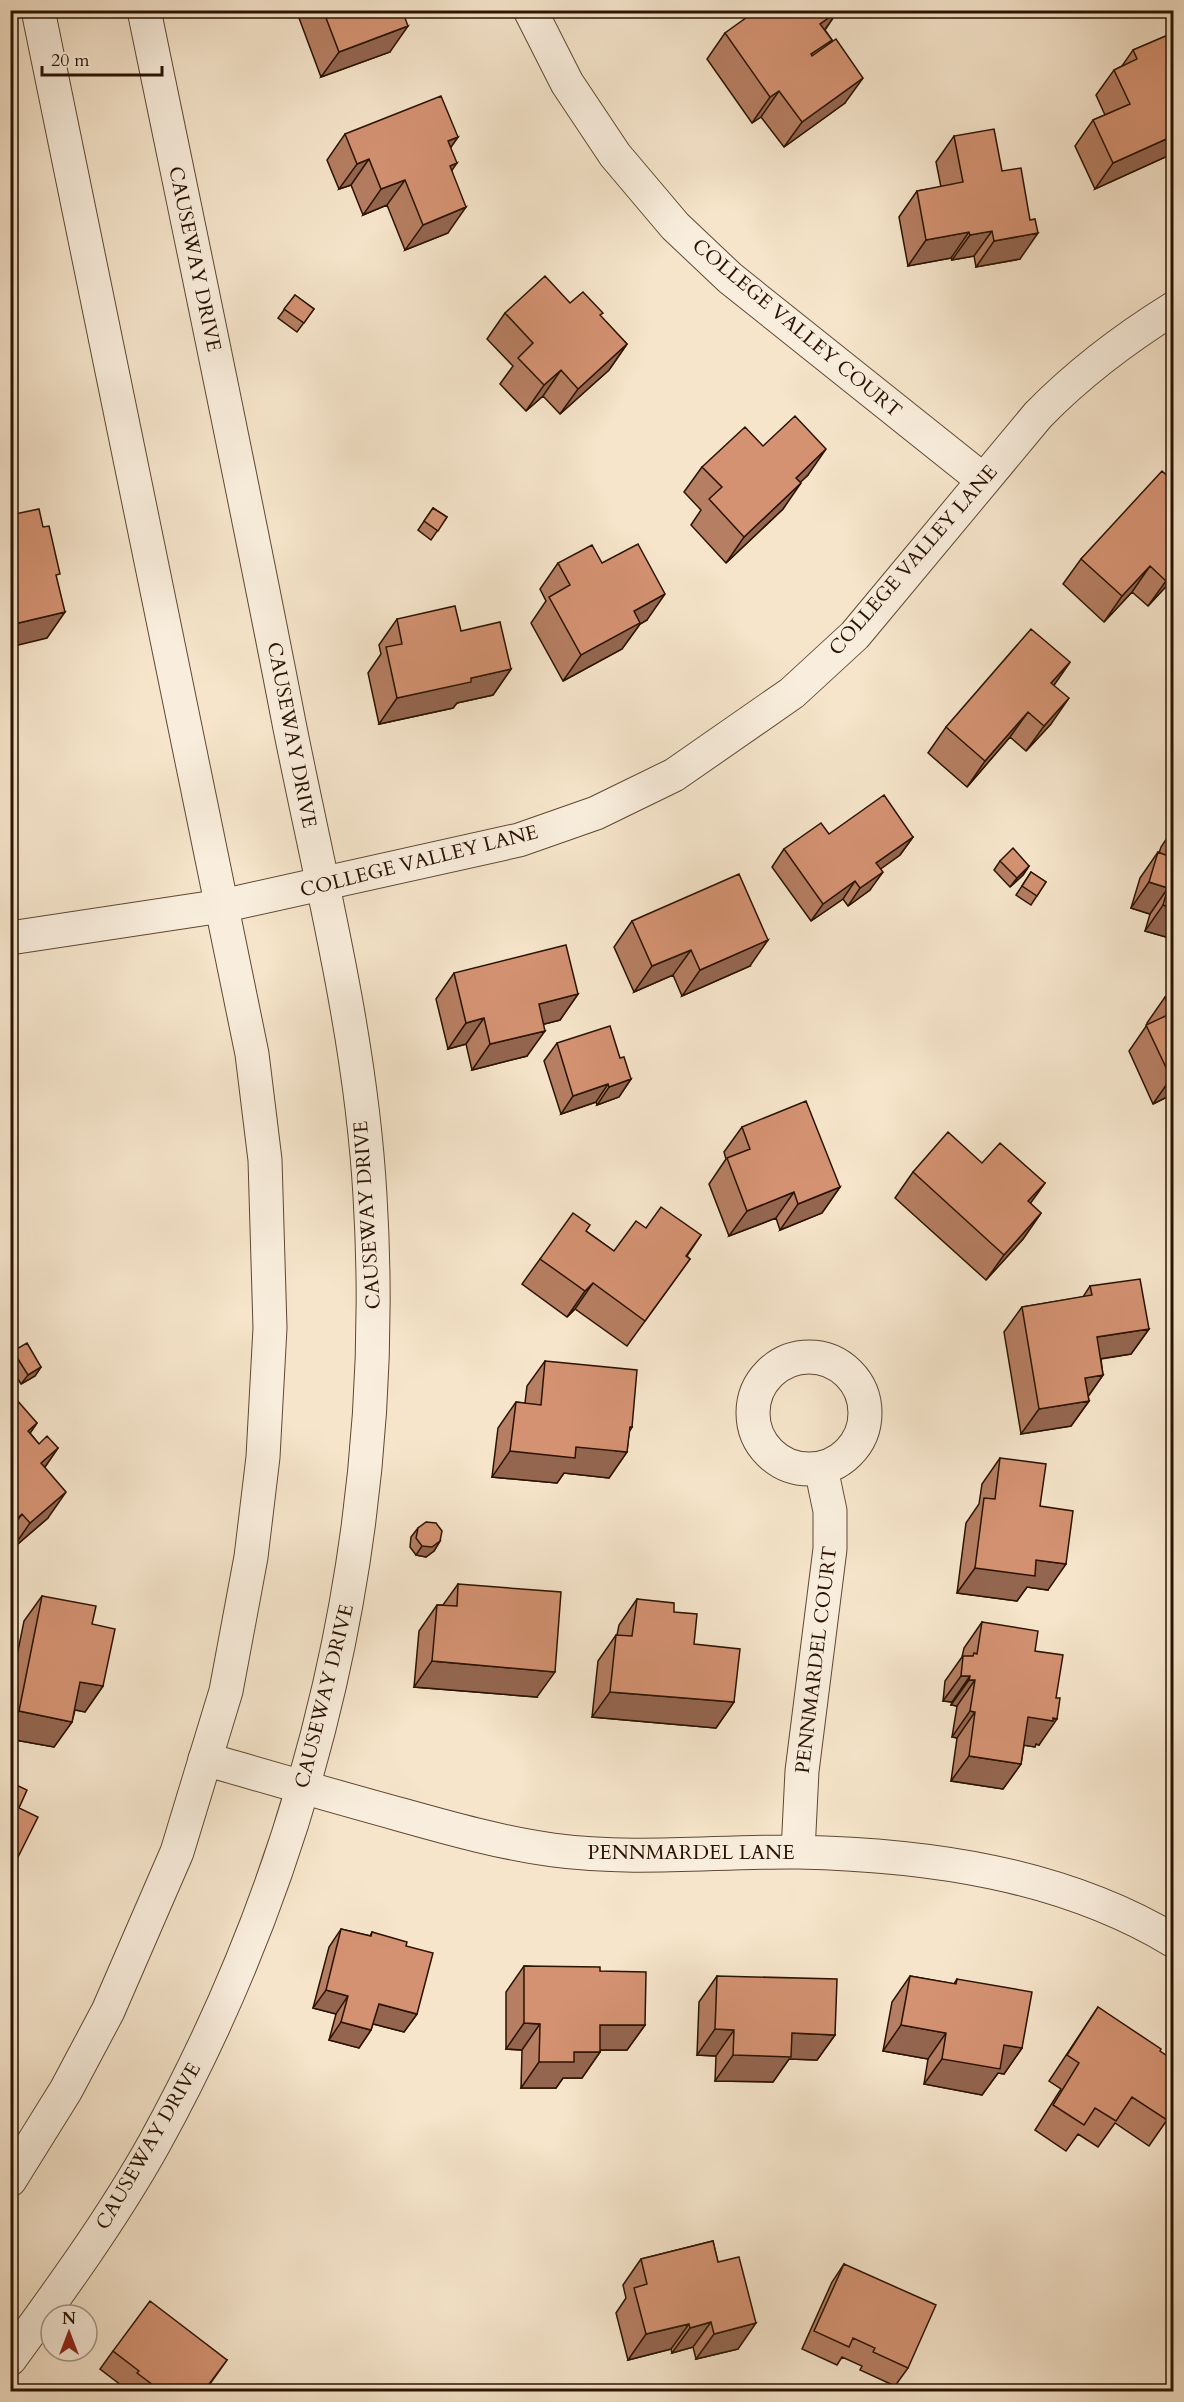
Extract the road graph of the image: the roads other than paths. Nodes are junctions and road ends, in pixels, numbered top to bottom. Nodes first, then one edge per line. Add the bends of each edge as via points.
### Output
1 (38, 10) edge
2 (144, 10) edge
3 (530, 10) edge
4 (1173, 308) edge
5 (983, 480) junction
6 (321, 886) junction
7 (222, 906) junction
8 (10, 938) edge
9 (821, 1468) dead end
10 (205, 1760) junction
11 (302, 1787) junction
12 (798, 1852) junction
13 (1173, 1941) edge
14 (10, 2180) edge
15 (10, 2359) edge

1 - 7 street
2 - 6 street, CAUSEWAY DRIVE
3 - 5 street, COLLEGE VALLEY COURT via 567,83 615,155 675,225 730,278
4 - 5 street, COLLEGE VALLEY LANE via 1125,338 1066,387
5 - 6 street, COLLEGE VALLEY LANE via 855,634 792,693 674,775 596,813 519,840
6 - 7 street, COLLEGE VALLEY LANE
6 - 11 street, CAUSEWAY DRIVE via 353,1040 370,1192 374,1318 367,1465 348,1599 323,1717
7 - 8 street, COLLEGE VALLEY LANE
7 - 10 street via 252,1053 265,1160 270,1328 263,1457 251,1557 226,1691
9 - 12 street, PENNMARDEL COURT via 830,1511 830,1549 802,1772
10 - 11 street, PENNMARDEL LANE
10 - 14 street via 177,1851 108,2011 66,2090
11 - 12 street, PENNMARDEL LANE via 485,1838 555,1850 668,1856
11 - 15 street, CAUSEWAY DRIVE via 244,1961 215,2025 152,2147 80,2263
12 - 13 street, PENNMARDEL LANE via 966,1867 1045,1884 1095,1901

